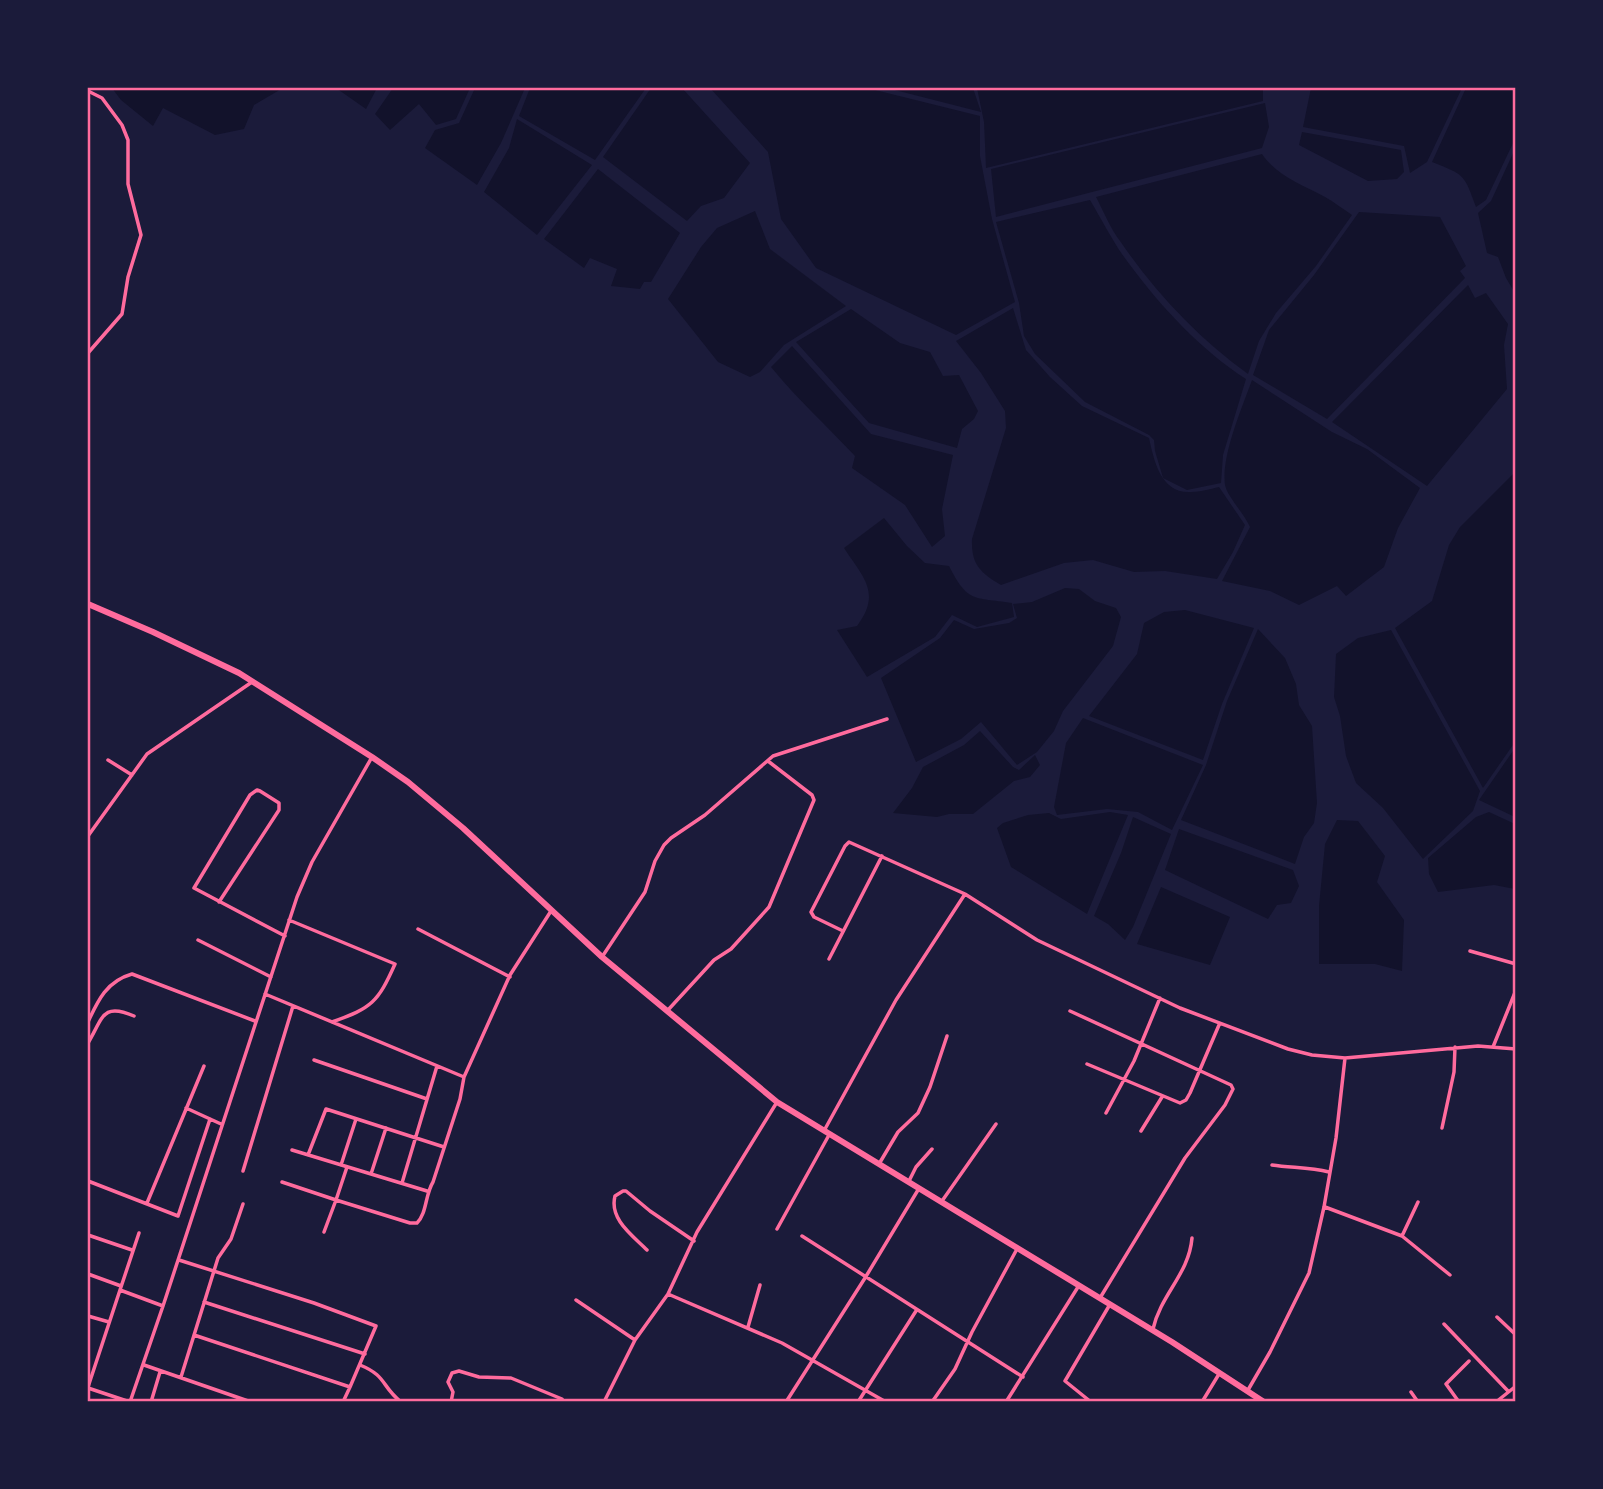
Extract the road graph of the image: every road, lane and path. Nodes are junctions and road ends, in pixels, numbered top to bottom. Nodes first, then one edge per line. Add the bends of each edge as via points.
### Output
1 (88, 91) edge
2 (88, 354) edge
3 (88, 604) edge
4 (253, 682) junction
5 (887, 719) dead end
6 (372, 757) junction
7 (108, 760) dead end
8 (768, 761) junction
9 (131, 774) junction
10 (88, 836) edge
11 (882, 856) junction
12 (965, 894) junction
13 (219, 902) junction
14 (551, 911) junction
15 (289, 920) junction
16 (418, 929) dead end
17 (843, 932) junction
18 (285, 936) junction
19 (198, 940) dead end
20 (1470, 951) dead end
21 (602, 957) junction
22 (829, 959) dead end
23 (1516, 964) edge
24 (271, 977) junction
25 (510, 977) junction
26 (1516, 990) edge
27 (265, 994) junction
28 (1160, 998) junction
29 (293, 1006) junction
30 (1070, 1011) dead end
31 (667, 1012) junction
32 (134, 1016) dead end
33 (88, 1021) edge
34 (255, 1021) junction
35 (332, 1022) junction
36 (1219, 1024) junction
37 (947, 1036) dead end
38 (88, 1043) edge
39 (1142, 1043) junction
40 (1455, 1047) junction
41 (1493, 1047) junction
42 (1516, 1049) edge
43 (1345, 1058) junction
44 (314, 1060) dead end
45 (1087, 1064) dead end
46 (204, 1066) dead end
47 (437, 1066) junction
48 (1200, 1070) junction
49 (464, 1077) junction
50 (1124, 1080) junction
51 (1163, 1097) junction
52 (427, 1099) junction
53 (777, 1102) junction
54 (186, 1108) junction
55 (1106, 1113) dead end
56 (356, 1118) junction
57 (210, 1119) junction
58 (221, 1124) junction
59 (996, 1124) dead end
60 (386, 1128) junction
61 (1442, 1128) dead end
62 (1141, 1131) dead end
63 (826, 1134) junction
64 (416, 1138) junction
65 (444, 1147) junction
66 (932, 1149) dead end
67 (292, 1150) dead end
68 (308, 1155) junction
69 (341, 1165) junction
70 (878, 1165) junction
71 (1272, 1165) dead end
72 (347, 1167) junction
73 (243, 1171) dead end
74 (1329, 1172) junction
75 (371, 1174) junction
76 (88, 1181) edge
77 (282, 1182) dead end
78 (908, 1183) junction
79 (402, 1184) junction
80 (918, 1189) junction
81 (427, 1191) junction
82 (336, 1200) junction
83 (1418, 1202) dead end
84 (148, 1203) junction
85 (940, 1203) junction
86 (243, 1204) dead end
87 (1324, 1207) junction
88 (777, 1229) dead end
89 (324, 1232) dead end
90 (139, 1233) dead end
91 (88, 1235) edge
92 (803, 1236) dead end
93 (1402, 1236) junction
94 (1192, 1238) dead end
95 (694, 1241) junction
96 (1017, 1249) junction
97 (132, 1250) junction
98 (647, 1250) dead end
99 (178, 1260) junction
100 (213, 1272) junction
101 (88, 1275) edge
102 (1450, 1275) dead end
103 (865, 1278) junction
104 (760, 1285) dead end
105 (1078, 1287) junction
106 (120, 1288) junction
107 (668, 1294) junction
108 (576, 1300) dead end
109 (1099, 1300) junction
110 (204, 1301) junction
111 (163, 1306) junction
112 (1109, 1306) junction
113 (916, 1311) junction
114 (88, 1316) edge
115 (1497, 1317) dead end
116 (109, 1322) junction
117 (1444, 1324) dead end
118 (748, 1328) junction
119 (1152, 1331) junction
120 (194, 1335) junction
121 (1516, 1335) edge
122 (635, 1340) junction
123 (967, 1343) junction
124 (365, 1354) junction
125 (812, 1358) junction
126 (1469, 1362) dead end
127 (144, 1365) junction
128 (360, 1365) junction
129 (160, 1372) junction
130 (1219, 1374) junction
131 (181, 1377) junction
132 (1023, 1377) junction
133 (1516, 1385) edge
134 (350, 1387) junction
135 (88, 1388) edge
136 (866, 1389) junction
137 (1508, 1391) junction
138 (1247, 1392) junction
139 (1411, 1392) dead end
140 (562, 1399) dead end
141 (130, 1402) edge
142 (150, 1402) edge
143 (251, 1402) edge
144 (343, 1402) edge
145 (401, 1402) edge
146 (451, 1402) edge
147 (604, 1402) edge
148 (786, 1402) edge
149 (858, 1402) edge
150 (886, 1402) edge
151 (932, 1402) edge
152 (1006, 1402) edge
153 (1091, 1402) edge
154 (1202, 1402) edge
155 (1264, 1402) edge
156 (1418, 1402) edge
157 (1459, 1402) edge
158 (1496, 1402) edge

1 - 2 street via 102,98 128,140 128,184 141,235 122,314
3 - 4 highway
4 - 6 highway
4 - 9 street via 152,750
5 - 8 street
6 - 14 highway via 463,828
6 - 15 street via 312,862
7 - 9 street
8 - 21 street via 664,845 645,892
8 - 31 street via 814,800 769,907
9 - 10 street
11 - 12 street
11 - 17 street
11 - 17 street via 848,843 812,909 811,915
12 - 28 street via 1037,940
12 - 63 street via 896,1000
13 - 13 street via 194,886 250,795 260,791 279,803 279,810
13 - 18 street
14 - 21 highway
14 - 25 street
15 - 18 street
15 - 35 street via 395,964 382,994 362,1011
16 - 25 street
17 - 22 street
18 - 24 street
19 - 24 street
20 - 23 street
21 - 31 highway
24 - 27 street
25 - 49 street
26 - 41 street
27 - 29 street
27 - 34 street
28 - 36 street
28 - 39 street
29 - 35 street
29 - 73 street
30 - 39 street
31 - 53 highway
32 - 38 street via 112,1009
33 - 34 street via 101,994 132,974
34 - 58 street
35 - 47 street
36 - 43 street via 1301,1053
36 - 48 street
37 - 70 street via 918,1113 898,1132
39 - 48 street
39 - 50 street
40 - 41 street
40 - 43 street
40 - 61 street
41 - 42 street
43 - 74 street
44 - 52 street
45 - 50 street
46 - 54 street
47 - 49 street
47 - 52 street
48 - 51 street via 1186,1100 1178,1103
48 - 109 street via 1231,1085 1231,1096 1185,1158
49 - 65 street
50 - 51 street
50 - 55 street
51 - 62 street
52 - 64 street
53 - 63 highway
53 - 95 street
54 - 57 street
54 - 84 street
56 - 60 street
56 - 68 street via 326,1109
56 - 69 street
57 - 58 street
57 - 84 street via 178,1216
58 - 99 street
59 - 85 street
60 - 64 street
60 - 75 street
63 - 70 highway
63 - 88 street
64 - 65 street
64 - 79 street
65 - 81 street
66 - 78 street
67 - 68 street
68 - 69 street
69 - 72 street
70 - 78 highway
71 - 74 street
72 - 75 street
72 - 82 street
74 - 87 street
75 - 79 street
76 - 84 street
77 - 82 street
78 - 80 highway
79 - 81 street
80 - 85 highway
80 - 103 street
81 - 82 street via 417,1223
82 - 89 street
83 - 93 street
85 - 96 highway
86 - 100 street
87 - 93 street
87 - 138 street via 1309,1273
90 - 97 street
91 - 97 street
92 - 103 street
93 - 102 street
94 - 119 street via 1190,1256 1159,1307
95 - 98 street via 623,1191 615,1196 613,1211
95 - 107 street
96 - 105 highway
96 - 123 street
97 - 106 street
99 - 100 street
99 - 111 street
100 - 110 street
100 - 124 street via 374,1324
101 - 106 street
103 - 113 street
103 - 125 street
104 - 118 street
105 - 109 highway
105 - 132 street
106 - 111 street
106 - 116 street
107 - 118 street
107 - 122 street
108 - 122 street
109 - 112 highway
110 - 120 street
110 - 124 street
111 - 127 street
112 - 119 highway
112 - 153 street via 1065,1381
113 - 123 street
113 - 136 street
114 - 116 street
115 - 121 street
116 - 135 street
117 - 137 street
118 - 125 street
119 - 130 highway
120 - 131 street
120 - 134 street
122 - 147 street
123 - 132 street
123 - 151 street
124 - 128 street
125 - 136 street
125 - 148 street
126 - 157 street via 1446,1384
127 - 129 street
127 - 141 street
128 - 134 street
128 - 145 street via 381,1376
129 - 131 street
129 - 142 street
130 - 138 highway
130 - 154 street
131 - 143 street
132 - 152 street
133 - 137 street
134 - 144 street
135 - 141 street
136 - 149 street
136 - 150 street
137 - 158 street
138 - 155 highway
139 - 156 street
140 - 146 street via 511,1378 459,1371 452,1373 448,1382

